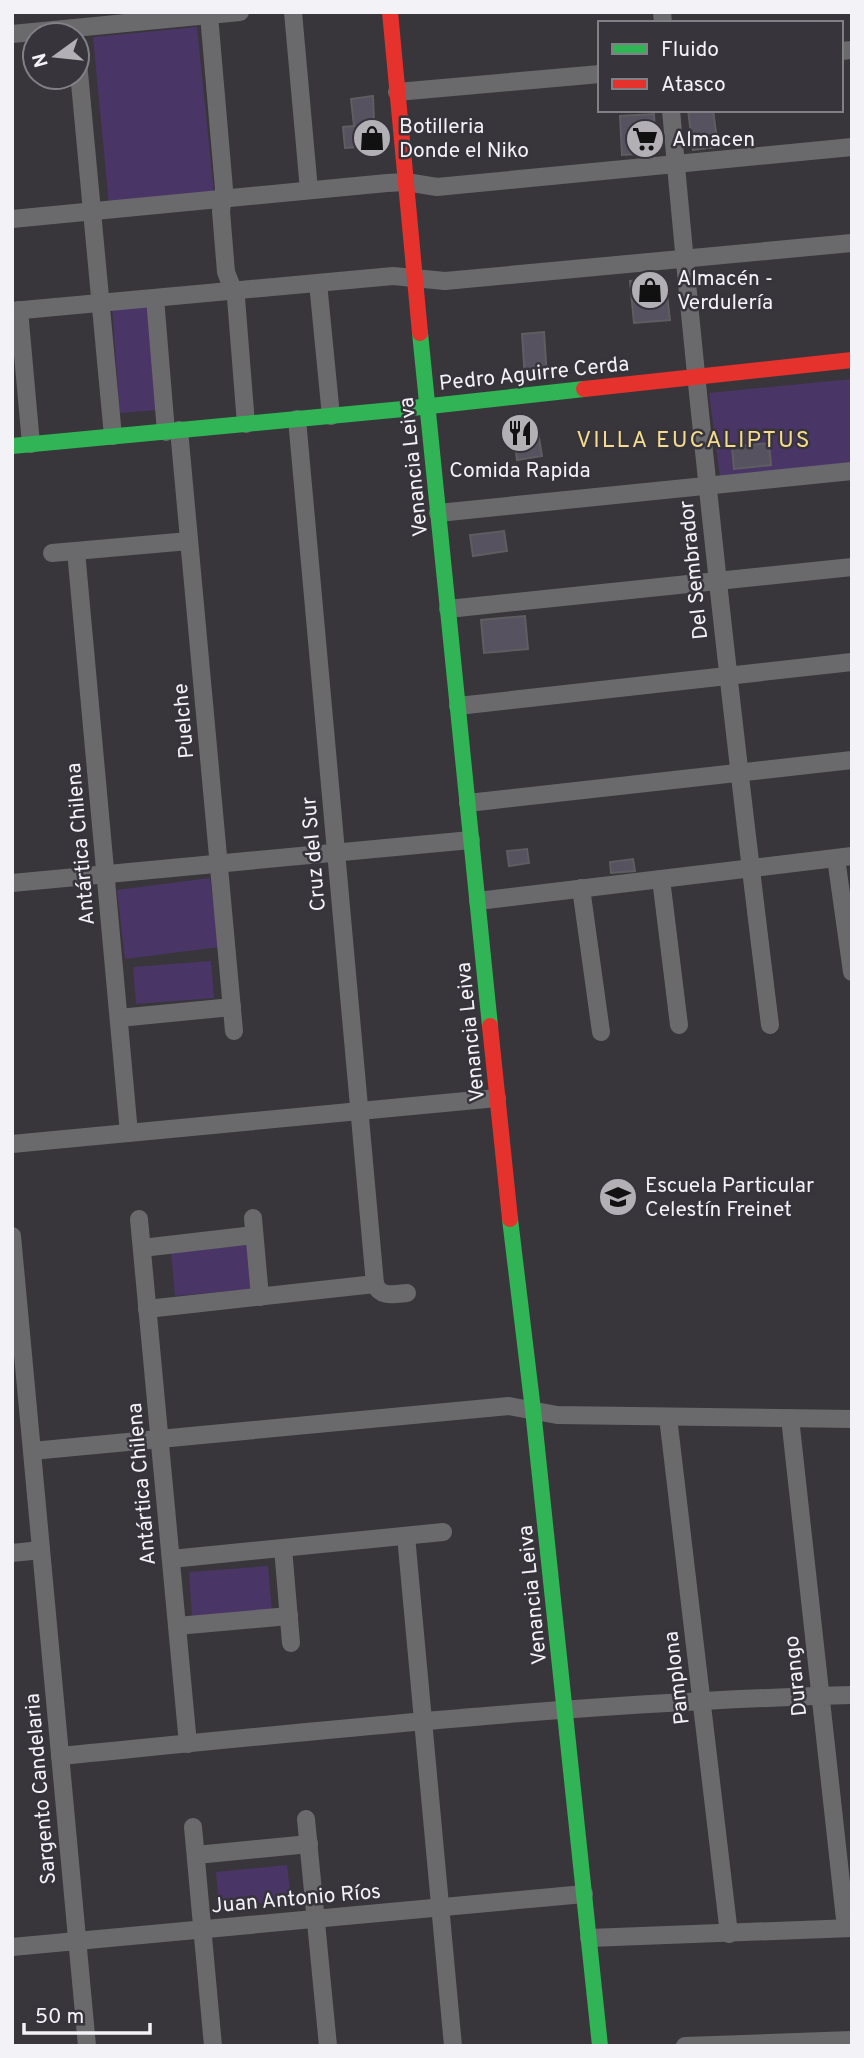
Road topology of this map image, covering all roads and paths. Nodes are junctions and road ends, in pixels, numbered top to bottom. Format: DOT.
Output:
graph roads {
  1 [pos="240,12"];
  2 [pos="293,12"];
  3 [pos="390,12"];
  4 [pos="209,15"];
  5 [pos="91,24"];
  6 [pos="598,74"];
  7 [pos="81,91"];
  8 [pos="397,92"];
  9 [pos="671,112"];
  10 [pos="852,147"];
  11 [pos="676,164"];
  12 [pos="406,182"];
  13 [pos="309,190"];
  14 [pos="222,199"];
  15 [pos="92,211"];
  16 [pos="12,219"];
  17 [pos="852,243"];
  18 [pos="684,258"];
  19 [pos="414,278"];
  20 [pos="318,282"];
  21 [pos="232,290"];
  22 [pos="155,298"];
  23 [pos="101,303"];
  24 [pos="15,310"];
  25 [pos="852,360"];
  26 [pos="695,377"];
  27 [pos="428,406"];
  28 [pos="331,416"];
  29 [pos="297,419"];
  30 [pos="246,424"];
  31 [pos="172,431"];
  32 [pos="113,436"];
  33 [pos="31,444"];
  34 [pos="12,446"];
  35 [pos="852,471"];
  36 [pos="707,486"];
  37 [pos="438,513"];
  38 [pos="189,541"];
  39 [pos="76,551"];
  40 [pos="52,553"];
  41 [pos="852,567"];
  42 [pos="717,581"];
  43 [pos="448,609"];
  44 [pos="852,662"];
  45 [pos="728,676"];
  46 [pos="458,706"];
  47 [pos="852,760"];
  48 [pos="738,773"];
  49 [pos="468,803"];
  50 [pos="471,840"];
  51 [pos="336,853"];
  52 [pos="844,857"];
  53 [pos="219,864"];
  54 [pos="750,868"];
  55 [pos="106,874"];
  56 [pos="662,879"];
  57 [pos="12,883"];
  58 [pos="581,888"];
  59 [pos="478,901"];
  60 [pos="852,972"];
  61 [pos="232,1007"];
  62 [pos="118,1018"];
  63 [pos="679,1025"];
  64 [pos="770,1025"];
  65 [pos="234,1031"];
  66 [pos="600,1032"];
  67 [pos="497,1098"];
  68 [pos="359,1111"];
  69 [pos="129,1133"];
  70 [pos="12,1144"];
  71 [pos="139,1219"];
  72 [pos="12,1236"];
  73 [pos="142,1248"];
  74 [pos="375,1284"];
  75 [pos="407,1293"];
  76 [pos="260,1297"];
  77 [pos="148,1309"];
  78 [pos="17,1348"];
  79 [pos="533,1410"];
  80 [pos="668,1417"];
  81 [pos="790,1418"];
  82 [pos="852,1419"];
  83 [pos="160,1437"];
  84 [pos="32,1451"];
  85 [pos="443,1532"];
  86 [pos="406,1536"];
  87 [pos="283,1548"];
  88 [pos="41,1550"];
  89 [pos="12,1553"];
  90 [pos="171,1559"];
  91 [pos="289,1616"];
  92 [pos="177,1626"];
  93 [pos="291,1643"];
  94 [pos="852,1695"];
  95 [pos="820,1696"];
  96 [pos="701,1700"];
  97 [pos="565,1708"];
  98 [pos="423,1722"];
  99 [pos="188,1744"];
  100 [pos="60,1756"];
  101 [pos="306,1819"];
  102 [pos="193,1827"];
  103 [pos="309,1844"];
  104 [pos="196,1855"];
  105 [pos="584,1894"];
  106 [pos="441,1907"];
  107 [pos="316,1919"];
  108 [pos="849,1928"];
  109 [pos="202,1929"];
  110 [pos="729,1934"];
  111 [pos="589,1938"];
  112 [pos="77,1941"];
  113 [pos="12,1947"];
  114 [pos="852,2040"];
  115 [pos="87,2046"];
  116 [pos="214,2046"];
  117 [pos="328,2046"];
  118 [pos="453,2046"];
  119 [pos="600,2046"];
  120 [pos="685,2046"];
  1 -- 4 [label="street"];
  2 -- 13 [label="street"];
  3 -- 8 [label="street, Venancia Leiva"];
  4 -- 5 [label="street"];
  4 -- 14 [label="street"];
  6 -- 8 [label="street"];
  7 -- 15 [label="street"];
  8 -- 12 [label="street, Venancia Leiva"];
  9 -- 11 [label="street, Del Sembrador"];
  10 -- 11 [label="street"];
  11 -- 12 [label="street"];
  11 -- 18 [label="street, Del Sembrador"];
  12 -- 13 [label="street"];
  12 -- 19 [label="street, Venancia Leiva"];
  13 -- 14 [label="street"];
  14 -- 15 [label="street"];
  14 -- 21 [label="street"];
  15 -- 16 [label="street"];
  15 -- 23 [label="street"];
  17 -- 18 [label="street"];
  18 -- 19 [label="street"];
  18 -- 26 [label="street, Del Sembrador"];
  19 -- 20 [label="street"];
  19 -- 27 [label="street, Venancia Leiva"];
  20 -- 21 [label="street"];
  20 -- 28 [label="street"];
  21 -- 22 [label="street"];
  21 -- 30 [label="street"];
  22 -- 23 [label="street"];
  22 -- 31 [label="street, Puelche"];
  23 -- 24 [label="street"];
  23 -- 32 [label="street"];
  24 -- 33 [label="street"];
  25 -- 26 [label="street, Pedro Aguirre Cerda"];
  26 -- 27 [label="street, Pedro Aguirre Cerda"];
  26 -- 36 [label="street, Del Sembrador"];
  27 -- 28 [label="street, Pedro Aguirre Cerda"];
  27 -- 37 [label="street, Venancia Leiva"];
  28 -- 29 [label="street, Pedro Aguirre Cerda"];
  29 -- 30 [label="street, Pedro Aguirre Cerda"];
  29 -- 51 [label="street, Cruz del Sur"];
  30 -- 31 [label="street, Pedro Aguirre Cerda"];
  31 -- 32 [label="street, Pedro Aguirre Cerda"];
  31 -- 38 [label="street, Puelche"];
  32 -- 33 [label="street, Pedro Aguirre Cerda"];
  33 -- 34 [label="street, Pedro Aguirre Cerda"];
  35 -- 36 [label="street"];
  36 -- 37 [label="street"];
  36 -- 42 [label="street, Del Sembrador"];
  37 -- 43 [label="street, Venancia Leiva"];
  38 -- 39 [label="street"];
  38 -- 53 [label="street, Puelche"];
  39 -- 40 [label="street"];
  39 -- 55 [label="street, Antártica Chilena"];
  41 -- 42 [label="street"];
  42 -- 43 [label="street"];
  42 -- 45 [label="street, Del Sembrador"];
  43 -- 46 [label="street, Venancia Leiva"];
  44 -- 45 [label="street"];
  45 -- 46 [label="street"];
  45 -- 48 [label="street, Del Sembrador"];
  46 -- 49 [label="street, Venancia Leiva"];
  47 -- 48 [label="street"];
  48 -- 49 [label="street"];
  48 -- 54 [label="street, Del Sembrador"];
  49 -- 50 [label="street, Venancia Leiva"];
  50 -- 51 [label="street"];
  50 -- 59 [label="street, Venancia Leiva"];
  51 -- 53 [label="street"];
  51 -- 68 [label="street, Cruz del Sur"];
  52 -- 54 [label="street"];
  52 -- 60 [label="street"];
  53 -- 55 [label="street"];
  53 -- 61 [label="street, Puelche"];
  54 -- 56 [label="street"];
  54 -- 64 [label="street, Del Sembrador"];
  55 -- 57 [label="street"];
  55 -- 62 [label="street, Antártica Chilena"];
  56 -- 58 [label="street"];
  56 -- 63 [label="street"];
  58 -- 59 [label="street"];
  58 -- 66 [label="street"];
  59 -- 67 [label="street, Venancia Leiva"];
  61 -- 62 [label="street"];
  61 -- 65 [label="street, Puelche"];
  62 -- 69 [label="street, Antártica Chilena"];
  67 -- 68 [label="street"];
  67 -- 79 [label="street, Venancia Leiva"];
  68 -- 69 [label="street"];
  68 -- 74 [label="street, Cruz del Sur"];
  69 -- 70 [label="street"];
  71 -- 73 [label="street, Antártica Chilena"];
  72 -- 78 [label="street, Sargento Candelaria"];
  73 -- 76 [label="street"];
  73 -- 77 [label="street, Antártica Chilena"];
  74 -- 75 [label="street"];
  74 -- 76 [label="street"];
  76 -- 77 [label="street"];
  77 -- 83 [label="street, Antártica Chilena"];
  78 -- 84 [label="street, Sargento Candelaria"];
  79 -- 80 [label="street"];
  79 -- 83 [label="street"];
  79 -- 97 [label="street, Venancia Leiva"];
  80 -- 81 [label="street"];
  80 -- 96 [label="street, Pamplona"];
  81 -- 82 [label="street"];
  81 -- 95 [label="street, Durango"];
  83 -- 84 [label="street"];
  83 -- 90 [label="street, Antártica Chilena"];
  84 -- 88 [label="street, Sargento Candelaria"];
  85 -- 86 [label="street"];
  86 -- 87 [label="street"];
  86 -- 98 [label="street"];
  87 -- 90 [label="street"];
  87 -- 91 [label="street"];
  88 -- 89 [label="street"];
  88 -- 100 [label="street, Sargento Candelaria"];
  90 -- 92 [label="street, Antártica Chilena"];
  91 -- 92 [label="street"];
  91 -- 93 [label="street"];
  92 -- 99 [label="street, Antártica Chilena"];
  94 -- 95 [label="street"];
  95 -- 96 [label="street"];
  95 -- 108 [label="street, Durango"];
  96 -- 97 [label="street"];
  96 -- 110 [label="street, Pamplona"];
  97 -- 98 [label="street"];
  97 -- 105 [label="street, Venancia Leiva"];
  98 -- 99 [label="street"];
  98 -- 106 [label="street"];
  99 -- 100 [label="street"];
  100 -- 112 [label="street, Sargento Candelaria"];
  101 -- 103 [label="street"];
  102 -- 104 [label="street"];
  103 -- 104 [label="street"];
  103 -- 107 [label="street"];
  104 -- 109 [label="street"];
  105 -- 106 [label="street, Juan Antonio Ríos"];
  105 -- 111 [label="street, Venancia Leiva"];
  106 -- 107 [label="street, Juan Antonio Ríos"];
  106 -- 118 [label="street"];
  107 -- 109 [label="street, Juan Antonio Ríos"];
  107 -- 117 [label="street"];
  108 -- 110 [label="street"];
  109 -- 112 [label="street, Juan Antonio Ríos"];
  109 -- 116 [label="street"];
  110 -- 111 [label="street"];
  111 -- 119 [label="street, Venancia Leiva"];
  112 -- 113 [label="street, Juan Antonio Ríos"];
  112 -- 115 [label="street, Sargento Candelaria"];
  114 -- 120 [label="street"];
}
